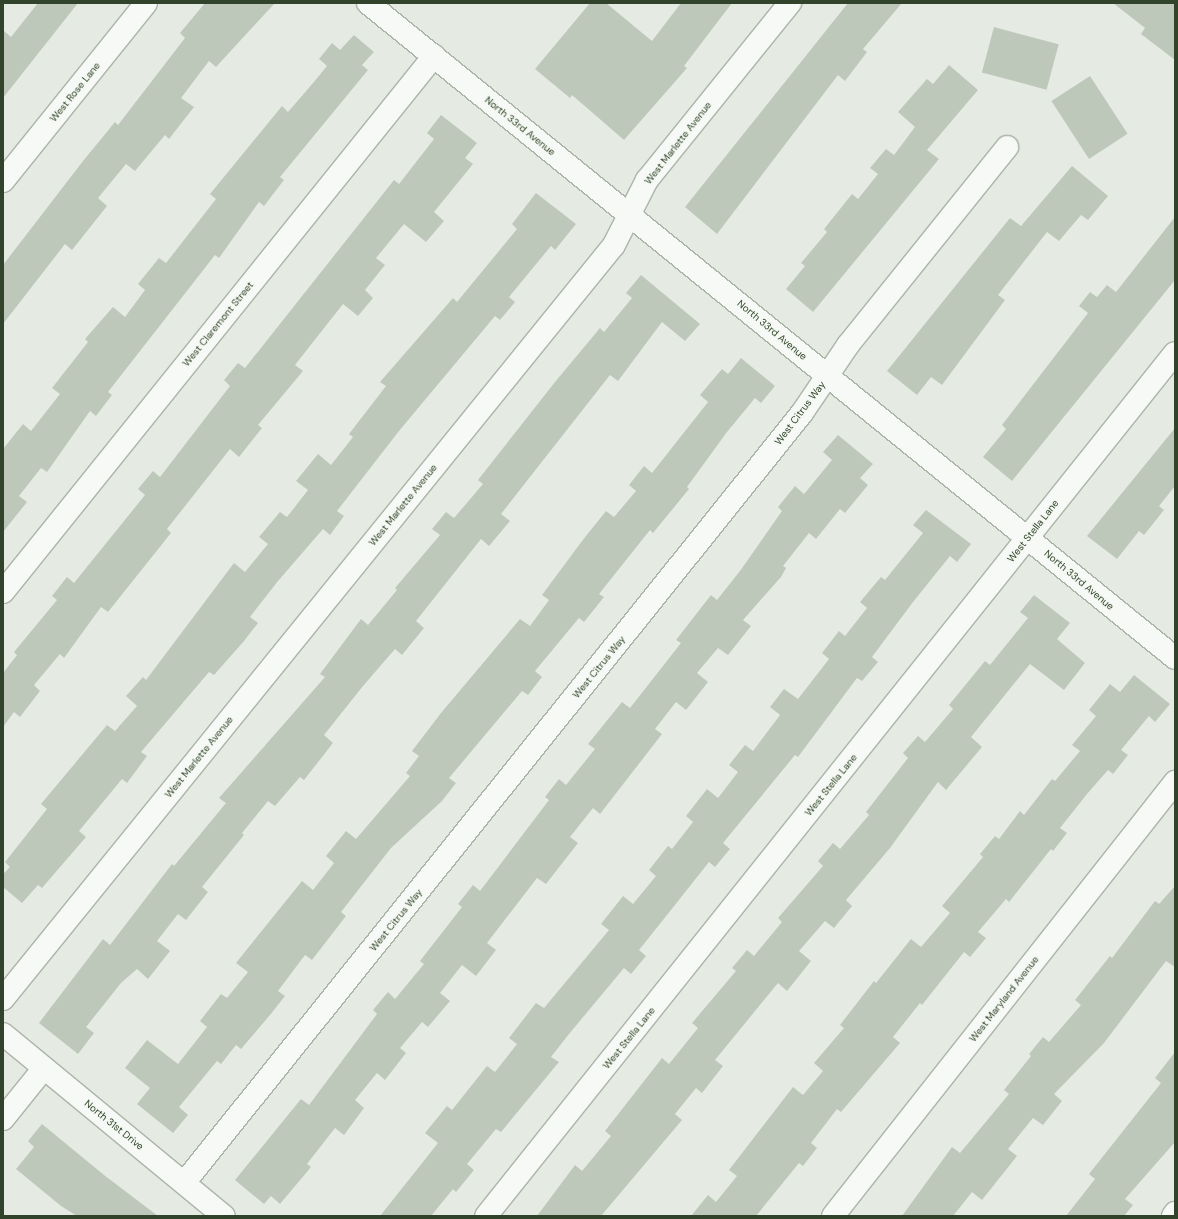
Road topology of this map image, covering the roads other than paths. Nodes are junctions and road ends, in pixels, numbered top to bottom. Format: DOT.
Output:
graph roads {
  1 [pos="146,3"];
  2 [pos="368,3"];
  3 [pos="790,3"];
  4 [pos="434,56"];
  5 [pos="1007,147"];
  6 [pos="3,181"];
  7 [pos="630,214"];
  8 [pos="1175,353"];
  9 [pos="828,376"];
  10 [pos="1028,538"];
  11 [pos="3,592"];
  12 [pos="1175,658"];
  13 [pos="1175,782"];
  14 [pos="3,999"];
  15 [pos="3,1034"];
  16 [pos="44,1068"];
  17 [pos="3,1119"];
  18 [pos="184,1183"];
  19 [pos="1175,1213"];
  20 [pos="224,1216"];
  21 [pos="486,1216"];
  22 [pos="833,1216"];
  23 [pos="1173,1216"];
  1 -- 6 [label="street, West Rose Lane"];
  2 -- 4 [label="street, North 33rd Avenue"];
  3 -- 7 [label="street, West Marlette Avenue"];
  4 -- 7 [label="street, North 33rd Avenue"];
  4 -- 11 [label="street, West Claremont Street"];
  5 -- 9 [label="street, West Citrus Way"];
  7 -- 9 [label="street, North 33rd Avenue"];
  7 -- 14 [label="street, West Marlette Avenue"];
  8 -- 10 [label="street, West Stella Lane"];
  9 -- 10 [label="street, North 33rd Avenue"];
  9 -- 18 [label="street, West Citrus Way"];
  10 -- 12 [label="street, North 33rd Avenue"];
  10 -- 21 [label="street, West Stella Lane"];
  13 -- 22 [label="street, West Maryland Avenue"];
  15 -- 16 [label="street, North 31st Drive"];
  16 -- 17 [label="street"];
  16 -- 18 [label="street, North 31st Drive"];
  18 -- 20 [label="street, North 31st Drive"];
  19 -- 23 [label="street"];
}
